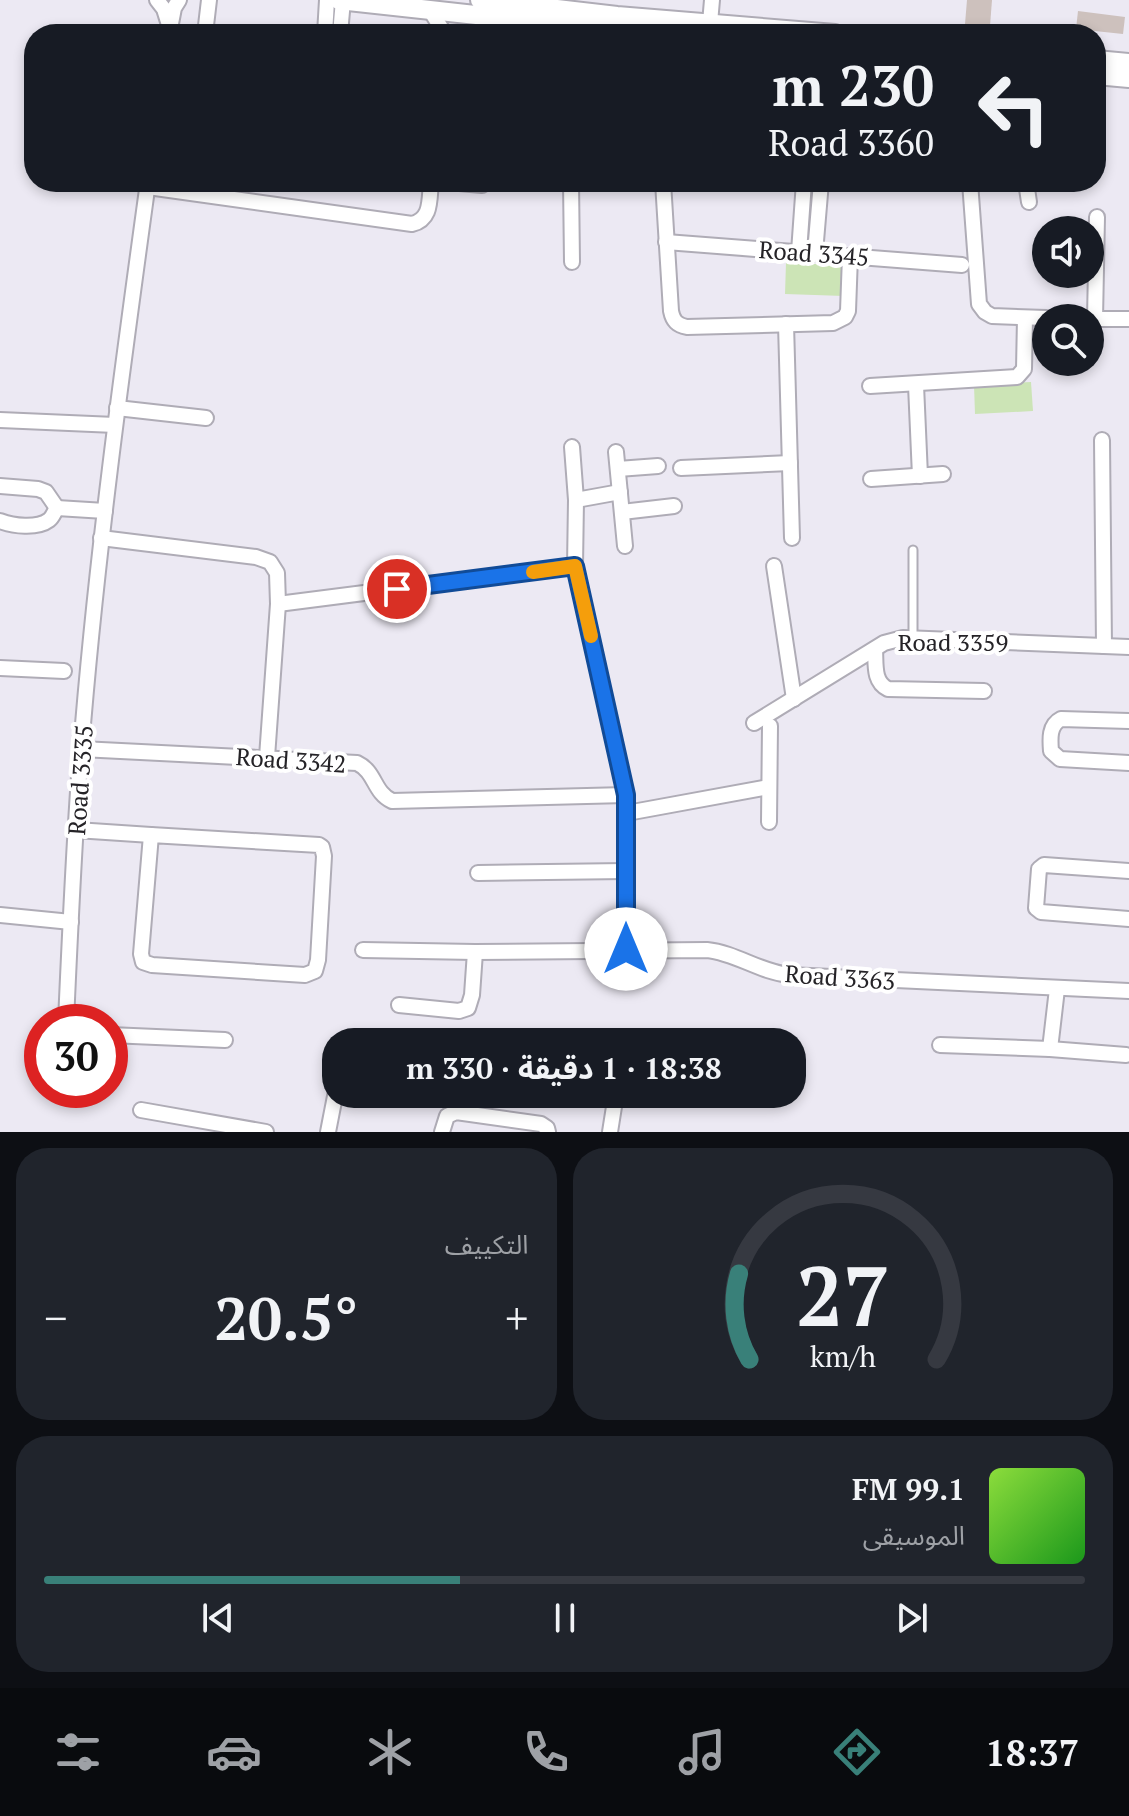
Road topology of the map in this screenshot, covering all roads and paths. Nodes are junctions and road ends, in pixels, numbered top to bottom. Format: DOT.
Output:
graph roads {
  1 [pos="157,0"];
  2 [pos="179,0"];
  3 [pos="209,0"];
  4 [pos="327,0"];
  5 [pos="341,0"];
  6 [pos="712,0"];
  7 [pos="474,7"];
  8 [pos="430,10"];
  9 [pos="612,15"];
  10 [pos="710,23"];
  11 [pos="167,24"];
  12 [pos="171,24"];
  13 [pos="206,24"];
  14 [pos="326,24"];
  15 [pos="340,24"];
  16 [pos="440,24"];
  17 [pos="456,24"];
  18 [pos="546,24"];
  19 [pos="587,24"];
  20 [pos="721,24"];
  21 [pos="1106,61"];
  22 [pos="1129,63"];
  23 [pos="1106,76"];
  24 [pos="1129,78"];
  25 [pos="147,192"];
  26 [pos="195,192"];
  27 [pos="429,192"];
  28 [pos="571,192"];
  29 [pos="664,192"];
  30 [pos="803,192"];
  31 [pos="820,192"];
  32 [pos="971,192"];
  33 [pos="1028,192"];
  34 [pos="1029,202"];
  35 [pos="666,242"];
  36 [pos="799,252"];
  37 [pos="815,253"];
  38 [pos="850,256"];
  39 [pos="572,262"];
  40 [pos="962,265"];
  41 [pos="1025,318"];
  42 [pos="1032,318"];
  43 [pos="1104,319"];
  44 [pos="1129,319"];
  45 [pos="786,324"];
  46 [pos="916,385"];
  47 [pos="870,386"];
  48 [pos="117,408"];
  49 [pos="206,418"];
  50 [pos="0,420"];
  51 [pos="115,425"];
  52 [pos="1102,440"];
  53 [pos="572,447"];
  54 [pos="616,452"];
  55 [pos="790,463"];
  56 [pos="658,466"];
  57 [pos="681,468"];
  58 [pos="618,469"];
  59 [pos="943,474"];
  60 [pos="920,476"];
  61 [pos="871,479"];
  62 [pos="0,486"];
  63 [pos="620,492"];
  64 [pos="576,500"];
  65 [pos="674,506"];
  66 [pos="57,508"];
  67 [pos="105,511"];
  68 [pos="622,512"];
  69 [pos="0,521"];
  70 [pos="101,538"];
  71 [pos="792,538"];
  72 [pos="625,546"];
  73 [pos="913,550"];
  74 [pos="575,566"];
  75 [pos="774,566"];
  76 [pos="278,604"];
  77 [pos="913,637"];
  78 [pos="1104,646"];
  79 [pos="1129,647"];
  80 [pos="875,649"];
  81 [pos="0,668"];
  82 [pos="64,671"];
  83 [pos="984,691"];
  84 [pos="794,699"];
  85 [pos="1129,721"];
  86 [pos="754,723"];
  87 [pos="770,726"];
  88 [pos="81,749"];
  89 [pos="267,757"];
  90 [pos="1129,763"];
  91 [pos="769,787"];
  92 [pos="626,795"];
  93 [pos="627,813"];
  94 [pos="769,822"];
  95 [pos="76,830"];
  96 [pos="151,835"];
  97 [pos="626,871"];
  98 [pos="1129,871"];
  99 [pos="478,873"];
  100 [pos="0,915"];
  101 [pos="1129,919"];
  102 [pos="71,922"];
  103 [pos="626,949"];
  104 [pos="363,950"];
  105 [pos="475,952"];
  106 [pos="1057,989"];
  107 [pos="1129,991"];
  108 [pos="67,1004"];
  109 [pos="399,1005"];
  110 [pos="128,1036"];
  111 [pos="225,1040"];
  112 [pos="940,1045"];
  113 [pos="1050,1049"];
  114 [pos="1126,1055"];
  115 [pos="333,1108"];
  116 [pos="614,1108"];
  117 [pos="141,1110"];
  118 [pos="210,1127"];
  119 [pos="266,1132"];
  120 [pos="328,1132"];
  121 [pos="442,1132"];
  122 [pos="548,1132"];
  123 [pos="610,1132"];
  1 -- 11 [label="street"];
  2 -- 12 [label="street"];
  3 -- 13 [label="street"];
  4 -- 14 [label="street"];
  5 -- 8 [label="street"];
  5 -- 15 [label="street"];
  6 -- 10 [label="street"];
  7 -- 8 [label="street"];
  7 -- 9 [label="street"];
  7 -- 17 [label="street"];
  7 -- 18 [label="street"];
  8 -- 16 [label="street"];
  9 -- 10 [label="street"];
  9 -- 19 [label="street"];
  10 -- 20 [label="street"];
  21 -- 22 [label="street"];
  23 -- 24 [label="street"];
  25 -- 48 [label="street, Road 3335"];
  26 -- 27 [label="street"];
  28 -- 39 [label="street"];
  29 -- 35 [label="street"];
  30 -- 36 [label="street"];
  31 -- 37 [label="street"];
  32 -- 41 [label="street"];
  33 -- 34 [label="street"];
  35 -- 36 [label="street, Road 3345"];
  35 -- 45 [label="street"];
  36 -- 37 [label="street, Road 3345"];
  37 -- 38 [label="street, Road 3345"];
  38 -- 40 [label="street, Road 3345"];
  38 -- 45 [label="street"];
  41 -- 42 [label="street"];
  41 -- 46 [label="street"];
  43 -- 44 [label="street"];
  45 -- 55 [label="street"];
  46 -- 47 [label="street"];
  46 -- 60 [label="street"];
  48 -- 49 [label="street"];
  48 -- 51 [label="street, Road 3335"];
  50 -- 51 [label="street"];
  51 -- 67 [label="street, Road 3335"];
  52 -- 78 [label="street"];
  53 -- 64 [label="street"];
  54 -- 58 [label="street"];
  55 -- 57 [label="street"];
  55 -- 71 [label="street"];
  56 -- 58 [label="street"];
  58 -- 63 [label="street"];
  59 -- 60 [label="street"];
  60 -- 61 [label="street"];
  62 -- 66 [label="street"];
  63 -- 64 [label="street"];
  63 -- 68 [label="street"];
  64 -- 74 [label="street"];
  65 -- 68 [label="street"];
  66 -- 67 [label="street"];
  66 -- 69 [label="street"];
  67 -- 70 [label="street, Road 3335"];
  68 -- 72 [label="street"];
  70 -- 76 [label="street"];
  70 -- 88 [label="street, Road 3335"];
  73 -- 77 [label="lane"];
  74 -- 76 [label="street"];
  74 -- 92 [label="street"];
  75 -- 84 [label="street"];
  76 -- 89 [label="street"];
  77 -- 78 [label="street, Road 3359"];
  77 -- 80 [label="street, Road 3359"];
  78 -- 79 [label="street, Road 3359"];
  80 -- 83 [label="street"];
  80 -- 84 [label="street, Road 3359"];
  81 -- 82 [label="street"];
  84 -- 86 [label="street, Road 3359"];
  85 -- 90 [label="street"];
  87 -- 91 [label="street"];
  88 -- 89 [label="street, Road 3342"];
  88 -- 95 [label="street, Road 3335"];
  89 -- 92 [label="street, Road 3342"];
  91 -- 93 [label="street"];
  91 -- 94 [label="street"];
  92 -- 93 [label="street"];
  93 -- 97 [label="street"];
  95 -- 96 [label="street"];
  95 -- 102 [label="street, Road 3335"];
  96 -- 96 [label="street"];
  97 -- 99 [label="street"];
  97 -- 103 [label="street"];
  98 -- 101 [label="street"];
  100 -- 102 [label="street"];
  102 -- 108 [label="street, Road 3335"];
  103 -- 105 [label="street, Road 3363"];
  103 -- 106 [label="street, Road 3363"];
  104 -- 105 [label="street, Road 3363"];
  105 -- 109 [label="street"];
  106 -- 107 [label="street, Road 3363"];
  106 -- 113 [label="street"];
  110 -- 111 [label="street"];
  112 -- 113 [label="street"];
  113 -- 114 [label="street"];
  115 -- 120 [label="street"];
  116 -- 123 [label="street"];
  117 -- 118 [label="street"];
  118 -- 119 [label="street"];
  121 -- 122 [label="street"];
}
